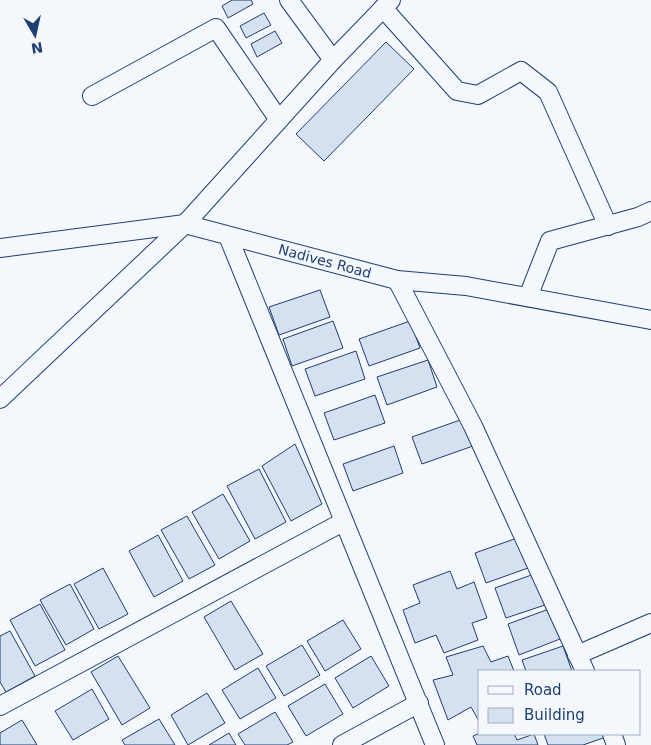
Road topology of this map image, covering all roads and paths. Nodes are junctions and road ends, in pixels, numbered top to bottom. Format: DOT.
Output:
graph roads {
  1 [pos="289,0"];
  2 [pos="387,4"];
  3 [pos="332,60"];
  4 [pos="92,96"];
  5 [pos="279,120"];
  6 [pos="651,211"];
  7 [pos="185,224"];
  8 [pos="608,226"];
  9 [pos="228,236"];
  10 [pos="0,248"];
  11 [pos="397,280"];
  12 [pos="528,297"];
  13 [pos="651,320"];
  14 [pos="0,400"];
  15 [pos="342,522"];
  16 [pos="651,623"];
  17 [pos="577,655"];
  18 [pos="584,670"];
  19 [pos="419,703"];
  20 [pos="0,706"];
  21 [pos="342,745"];
  22 [pos="435,745"];
  1 -- 3 [label="street"];
  2 -- 3 [label="street"];
  2 -- 8 [label="street"];
  3 -- 5 [label="street"];
  4 -- 5 [label="street"];
  5 -- 7 [label="street"];
  6 -- 8 [label="street"];
  7 -- 9 [label="street, Nadives Road"];
  7 -- 10 [label="street, Nadives Road"];
  7 -- 14 [label="street"];
  8 -- 12 [label="street"];
  9 -- 11 [label="street, Nadives Road"];
  9 -- 15 [label="street"];
  11 -- 12 [label="street, Nadives Road"];
  11 -- 17 [label="street"];
  12 -- 13 [label="street, Nadives Road"];
  15 -- 19 [label="street"];
  15 -- 20 [label="street"];
  16 -- 17 [label="street"];
  17 -- 18 [label="street"];
  19 -- 21 [label="street"];
  19 -- 22 [label="street"];
}
